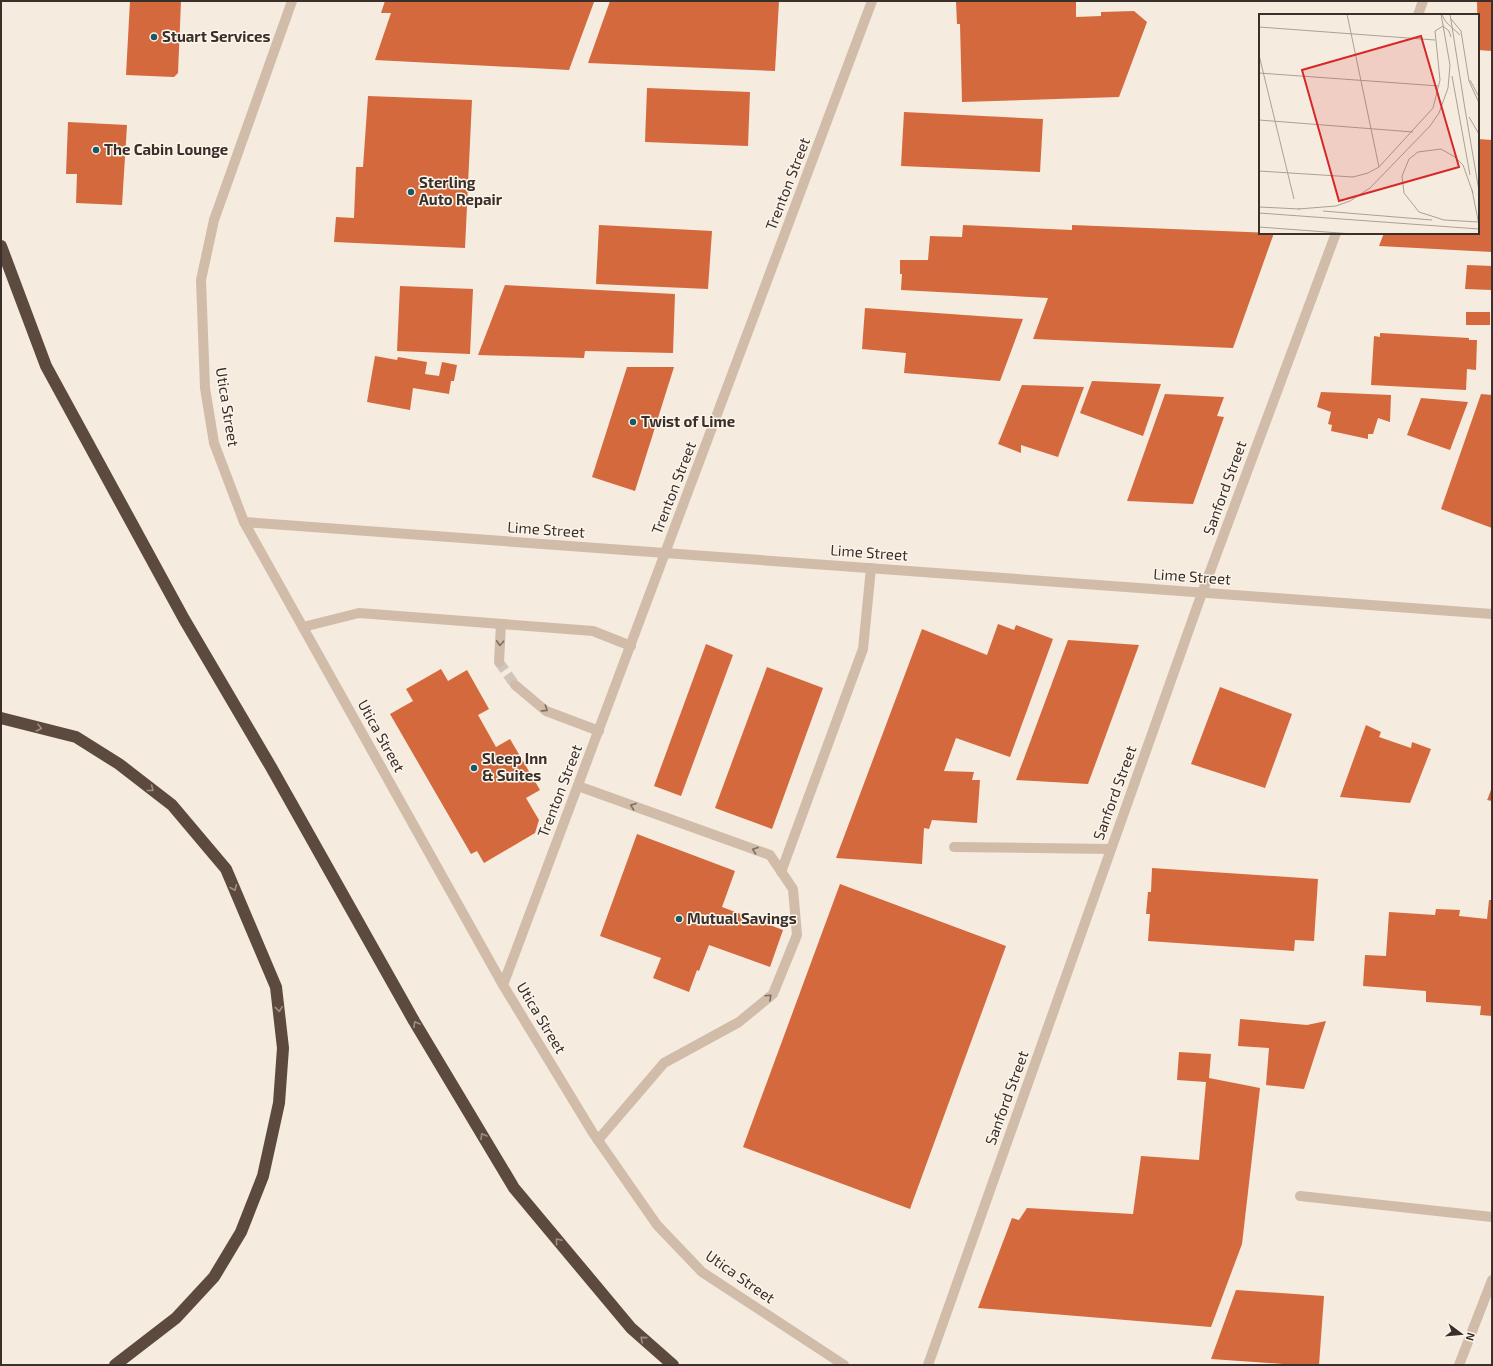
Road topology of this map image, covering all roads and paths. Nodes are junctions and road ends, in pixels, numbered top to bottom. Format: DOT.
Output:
graph roads {
  1 [pos="292,1"];
  2 [pos="872,1"];
  3 [pos="1423,1"];
  4 [pos="1418,14"];
  5 [pos="1336,234"];
  6 [pos="1,246"];
  7 [pos="244,522"];
  8 [pos="666,554"];
  9 [pos="871,568"];
  10 [pos="1202,592"];
  11 [pos="1492,614"];
  12 [pos="501,624"];
  13 [pos="303,627"];
  14 [pos="631,646"];
  15 [pos="499,662"];
  16 [pos="515,685"];
  17 [pos="1,718"];
  18 [pos="599,731"];
  19 [pos="578,786"];
  20 [pos="954,847"];
  21 [pos="1111,850"];
  22 [pos="781,872"];
  23 [pos="503,985"];
  24 [pos="598,1140"];
  25 [pos="1300,1196"];
  26 [pos="1492,1217"];
  27 [pos="1492,1280"];
  28 [pos="1490,1291"];
  29 [pos="116,1364"];
  30 [pos="673,1365"];
  31 [pos="844,1365"];
  32 [pos="928,1365"];
  33 [pos="1460,1365"];
  1 -- 7 [label="street, Utica Street"];
  2 -- 8 [label="street, Trenton Street"];
  3 -- 4 [label="street"];
  5 -- 10 [label="street, Sanford Street"];
  30 -- 6 [label="highway, one-way"];
  7 -- 8 [label="street, Lime Street"];
  7 -- 13 [label="street, Utica Street"];
  8 -- 9 [label="street, Lime Street"];
  8 -- 14 [label="street, Trenton Street"];
  9 -- 10 [label="street, Lime Street"];
  9 -- 22 [label="street"];
  10 -- 11 [label="street, Lime Street"];
  10 -- 21 [label="street, Sanford Street"];
  12 -- 13 [label="street"];
  12 -- 14 [label="street"];
  12 -- 15 [label="street, one-way"];
  13 -- 23 [label="street, Utica Street"];
  14 -- 18 [label="street, Trenton Street"];
  16 -- 18 [label="street, one-way"];
  17 -- 29 [label="highway, one-way"];
  18 -- 19 [label="street, Trenton Street"];
  22 -- 19 [label="street, one-way"];
  19 -- 23 [label="street, Trenton Street"];
  20 -- 21 [label="street"];
  21 -- 32 [label="street, Sanford Street"];
  24 -- 22 [label="street, one-way"];
  23 -- 24 [label="street, Utica Street"];
  24 -- 31 [label="street, Utica Street"];
  25 -- 26 [label="street"];
  27 -- 28 [label="street"];
  28 -- 33 [label="street"];
}
